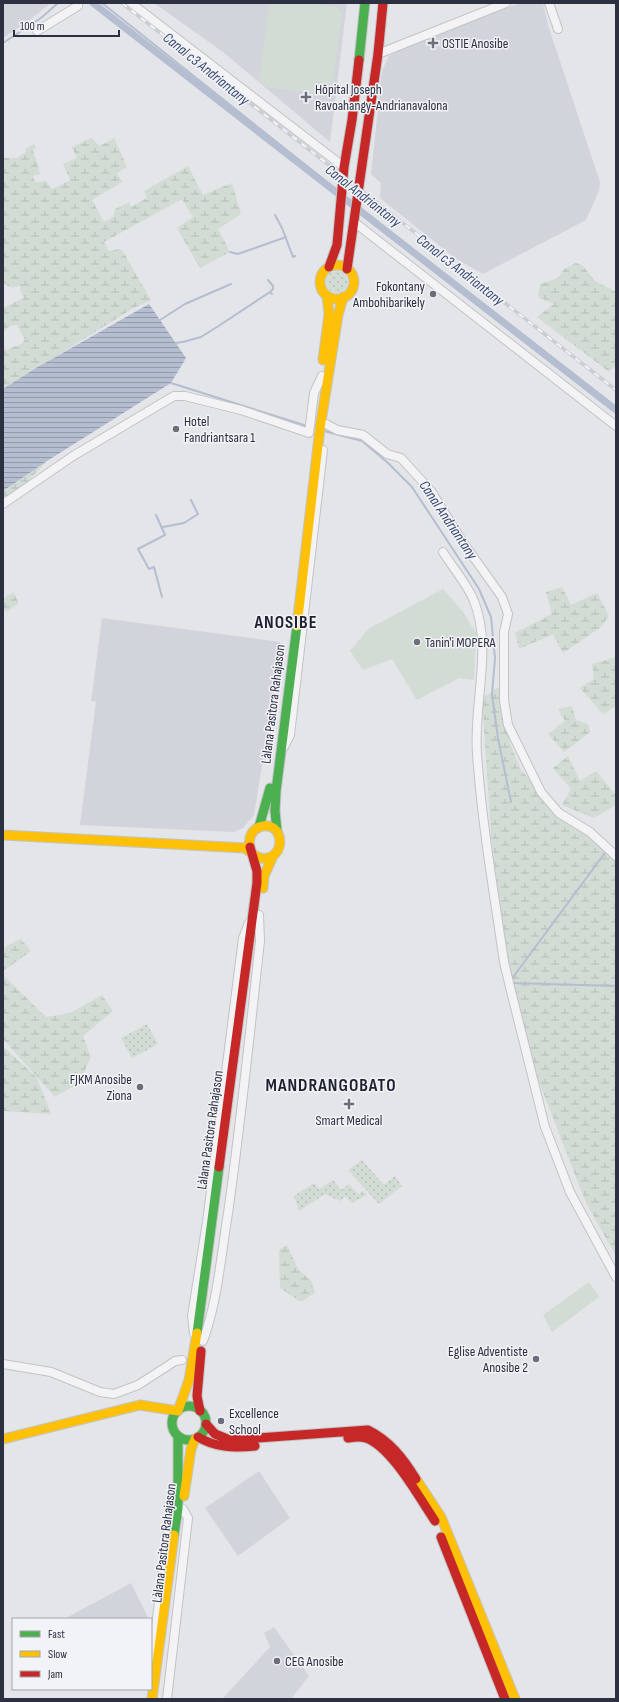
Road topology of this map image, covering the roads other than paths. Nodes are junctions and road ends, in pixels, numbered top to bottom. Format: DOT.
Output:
graph roads {
  1 [pos="131,3"];
  2 [pos="365,3"];
  3 [pos="383,3"];
  4 [pos="506,3"];
  5 [pos="551,3"];
  6 [pos="78,6"];
  7 [pos="558,29"];
  8 [pos="37,31"];
  9 [pos="378,54"];
  10 [pos="344,167"];
  11 [pos="354,222"];
  12 [pos="330,267"];
  13 [pos="347,268"];
  14 [pos="327,296"];
  15 [pos="343,297"];
  16 [pos="325,376"];
  17 [pos="616,426"];
  18 [pos="318,431"];
  19 [pos="3,504"];
  20 [pos="443,552"];
  21 [pos="259,826"];
  22 [pos="3,829"];
  23 [pos="277,830"];
  24 [pos="3,835"];
  25 [pos="249,837"];
  26 [pos="251,851"];
  27 [pos="273,856"];
  28 [pos="616,856"];
  29 [pos="255,915"];
  30 [pos="616,1277"];
  31 [pos="199,1342"];
  32 [pos="182,1360"];
  33 [pos="3,1364"];
  34 [pos="186,1393"];
  35 [pos="162,1409"];
  36 [pos="178,1410"];
  37 [pos="200,1411"];
  38 [pos="206,1424"];
  39 [pos="178,1436"];
  40 [pos="197,1438"];
  41 [pos="3,1440"];
  42 [pos="214,1444"];
  43 [pos="187,1472"];
  44 [pos="180,1508"];
  45 [pos="152,1659"];
  46 [pos="152,1699"];
  47 [pos="159,1699"];
  48 [pos="167,1699"];
  49 [pos="506,1699"];
  50 [pos="515,1699"];
  1 -- 10 [label="street"];
  2 -- 10 [label="main road"];
  3 -- 9 [label="main road"];
  4 -- 9 [label="street"];
  5 -- 7 [label="street"];
  6 -- 8 [label="street"];
  9 -- 11 [label="main road"];
  10 -- 12 [label="main road"];
  11 -- 13 [label="main road"];
  11 -- 17 [label="street"];
  12 -- 13 [label="main road"];
  12 -- 14 [label="main road"];
  13 -- 15 [label="main road"];
  14 -- 15 [label="main road"];
  14 -- 16 [label="main road"];
  15 -- 16 [label="main road"];
  16 -- 18 [label="main road"];
  18 -- 19 [label="street"];
  18 -- 21 [label="main road, Làlana Pasitora Rahajason"];
  18 -- 23 [label="main road, Làlana Pasitora Rahajason"];
  18 -- 28 [label="street"];
  20 -- 30 [label="street"];
  21 -- 23 [label="main road"];
  21 -- 25 [label="main road"];
  22 -- 25 [label="main road"];
  23 -- 27 [label="main road"];
  24 -- 26 [label="main road"];
  25 -- 26 [label="main road"];
  26 -- 27 [label="main road"];
  26 -- 29 [label="main road, Làlana Pasitora Rahajason"];
  27 -- 29 [label="main road, Làlana Pasitora Rahajason"];
  29 -- 31 [label="main road, Làlana Pasitora Rahajason"];
  29 -- 31 [label="street"];
  31 -- 34 [label="main road, Làlana Pasitora Rahajason"];
  31 -- 37 [label="main road, Làlana Pasitora Rahajason"];
  32 -- 33 [label="street"];
  34 -- 35 [label="main road"];
  34 -- 36 [label="main road, Làlana Pasitora Rahajason"];
  35 -- 36 [label="main road"];
  35 -- 41 [label="main road"];
  36 -- 37 [label="main road"];
  36 -- 39 [label="main road"];
  37 -- 38 [label="main road"];
  38 -- 40 [label="main road"];
  38 -- 50 [label="main road"];
  39 -- 40 [label="main road"];
  39 -- 44 [label="main road, Làlana Pasitora Rahajason"];
  40 -- 42 [label="main road"];
  40 -- 43 [label="main road, Làlana Pasitora Rahajason"];
  42 -- 43 [label="main road"];
  42 -- 49 [label="main road"];
  43 -- 44 [label="main road, Làlana Pasitora Rahajason"];
  44 -- 45 [label="street"];
  44 -- 46 [label="main road, Làlana Pasitora Rahajason"];
  44 -- 47 [label="main road, Làlana Pasitora Rahajason"];
  44 -- 48 [label="street"];
}
